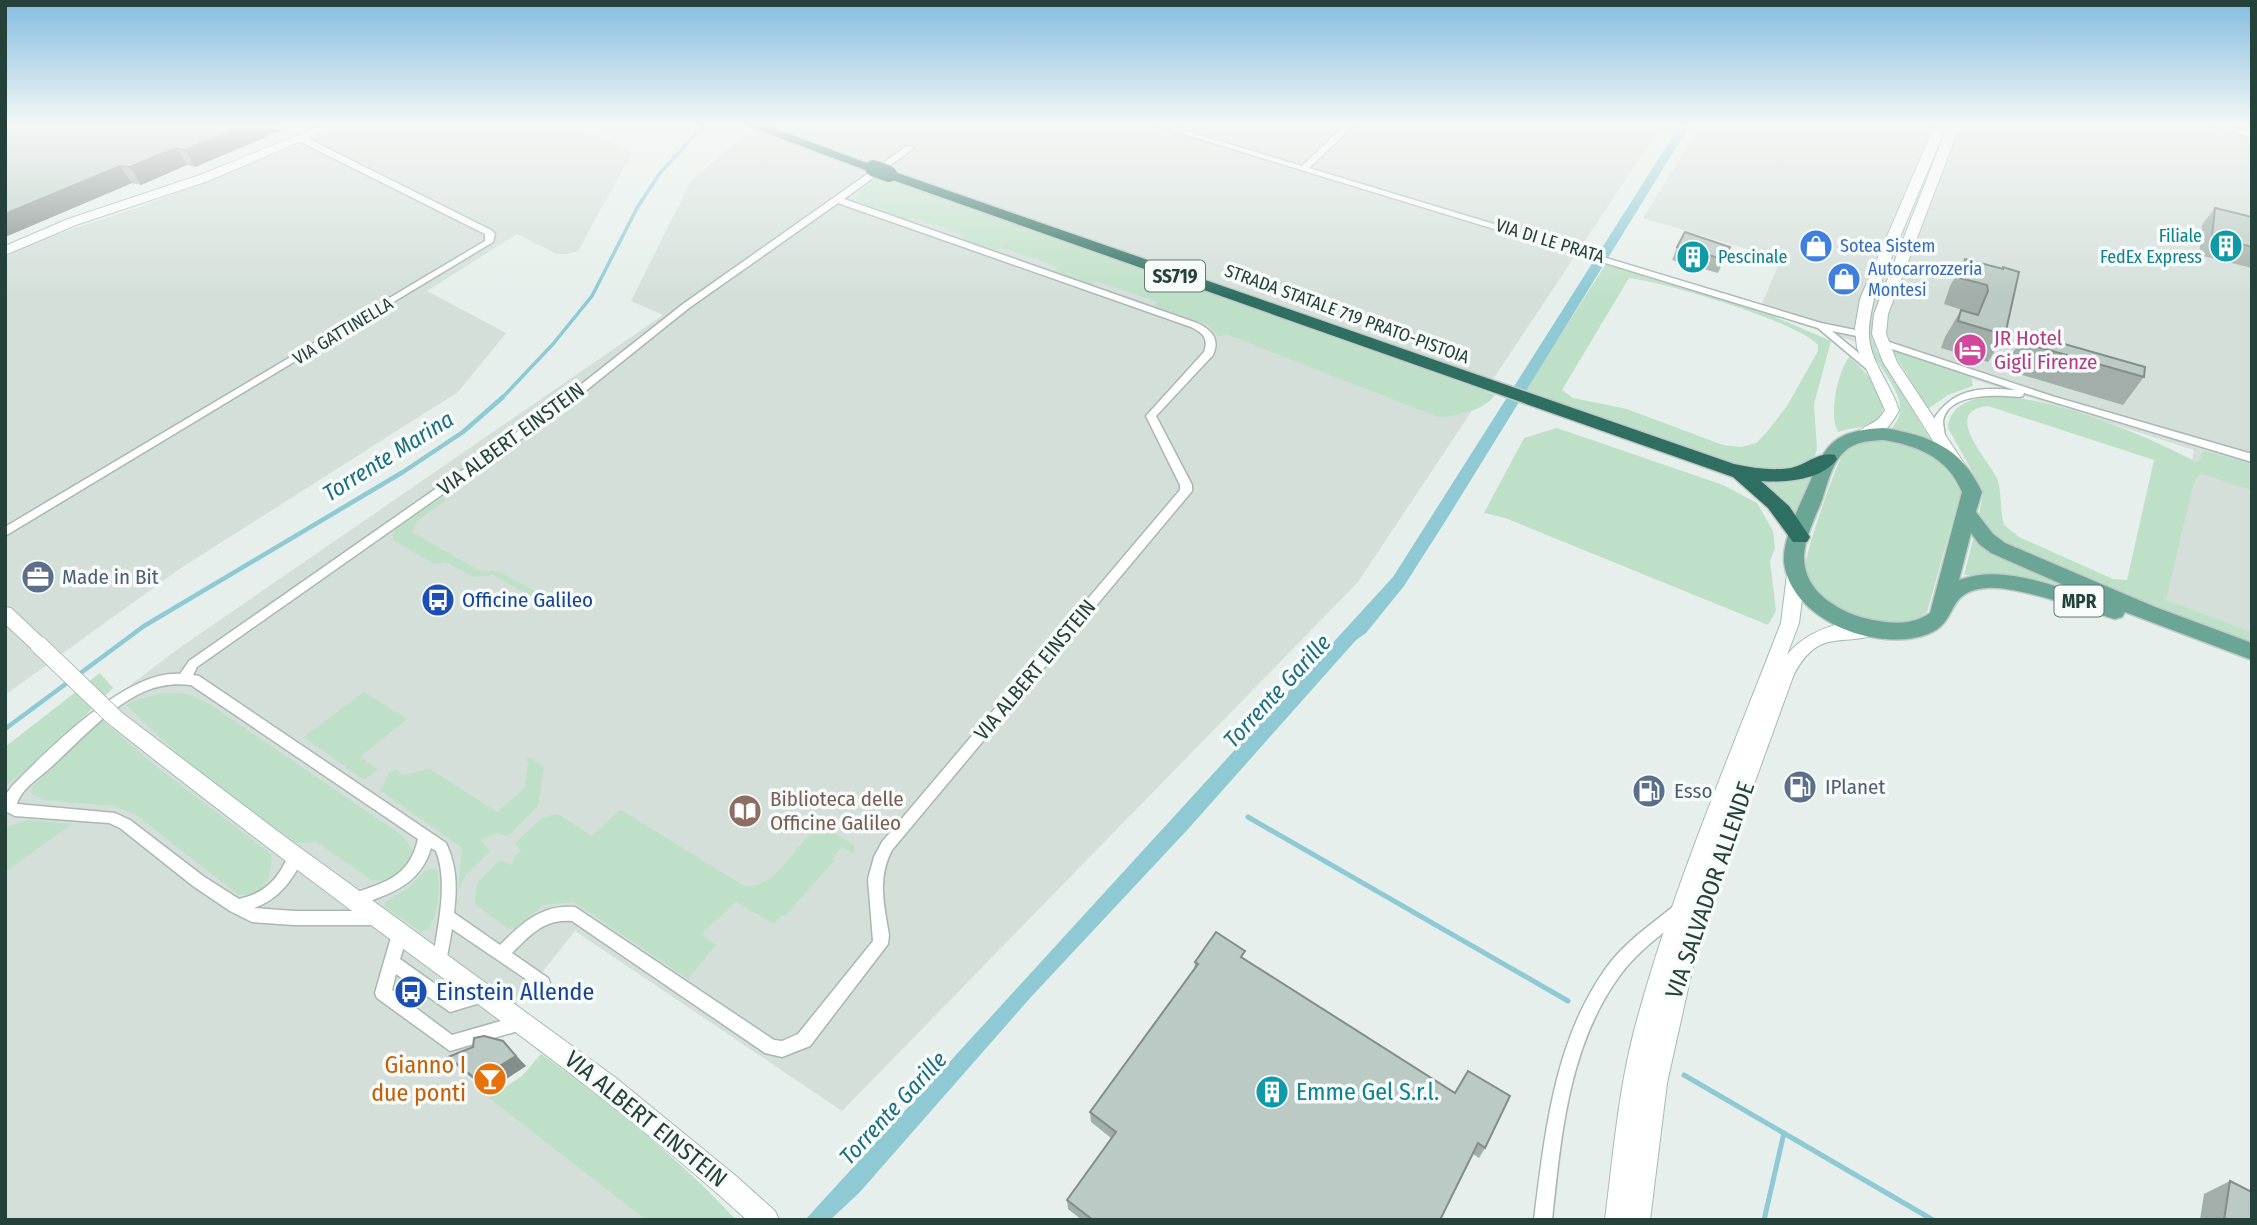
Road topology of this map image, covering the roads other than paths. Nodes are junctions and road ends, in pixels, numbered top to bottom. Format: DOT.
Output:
graph roads {
  1 [pos="191,182"];
  2 [pos="388,182"];
  3 [pos="864,182"];
  4 [pos="912,182"];
  5 [pos="1351,182"];
  6 [pos="1917,182"];
  7 [pos="1932,182"];
  8 [pos="839,201"];
  9 [pos="5,251"];
  10 [pos="1819,325"];
  11 [pos="1862,334"];
  12 [pos="1880,342"];
  13 [pos="1874,370"];
  14 [pos="1973,374"];
  15 [pos="1969,394"];
  16 [pos="2051,399"];
  17 [pos="2143,426"];
  18 [pos="1863,435"];
  19 [pos="1940,442"];
  20 [pos="2252,458"];
  21 [pos="1828,459"];
  22 [pos="1957,465"];
  23 [pos="1731,470"];
  24 [pos="1968,513"];
  25 [pos="5,532"];
  26 [pos="1800,537"];
  27 [pos="1796,575"];
  28 [pos="1945,599"];
  29 [pos="5,613"];
  30 [pos="1876,631"];
  31 [pos="2217,640"];
  32 [pos="2252,652"];
  33 [pos="184,678"];
  34 [pos="7,807"];
  35 [pos="426,837"];
  36 [pos="296,858"];
  37 [pos="354,900"];
  38 [pos="234,906"];
  39 [pos="1679,911"];
  40 [pos="445,915"];
  41 [pos="379,918"];
  42 [pos="400,934"];
  43 [pos="501,954"];
  44 [pos="392,962"];
  45 [pos="440,963"];
  46 [pos="542,983"];
  47 [pos="484,995"];
  48 [pos="522,1023"];
  49 [pos="766,1220"];
  50 [pos="1543,1220"];
  51 [pos="1618,1220"];
  52 [pos="1637,1220"];
  1 -- 9 [label="main road"];
  2 -- 25 [label="street, VIA GATTINELLA"];
  3 -- 8 [label="street, VIA ALBERT EINSTEIN"];
  4 -- 23 [label="highway, STRADA STATALE 719 PRATO-PISTOIA / SS719, bridge"];
  5 -- 10 [label="street, VIA DI LE PRATA"];
  6 -- 11 [label="main road"];
  7 -- 12 [label="main road"];
  8 -- 33 [label="street, VIA ALBERT EINSTEIN"];
  8 -- 43 [label="street, VIA ALBERT EINSTEIN"];
  10 -- 11 [label="street, VIA DI LE PRATA"];
  10 -- 13 [label="street, VIA DI LE PRATA"];
  11 -- 13 [label="main road"];
  12 -- 14 [label="street"];
  12 -- 19 [label="main road, VIA SALVADOR ALLENDE"];
  13 -- 18 [label="main road"];
  14 -- 15 [label="street"];
  14 -- 16 [label="street"];
  15 -- 16 [label="street"];
  15 -- 19 [label="street"];
  16 -- 17 [label="street"];
  17 -- 20 [label="street"];
  18 -- 21 [label="main road"];
  18 -- 22 [label="main road"];
  19 -- 22 [label="main road, VIA SALVADOR ALLENDE"];
  21 -- 23 [label="highway, SS719"];
  21 -- 26 [label="main road, VIA SALVADOR ALLENDE"];
  22 -- 24 [label="main road, VIA SALVADOR ALLENDE"];
  23 -- 26 [label="highway, SS719"];
  24 -- 28 [label="main road, VIA SALVADOR ALLENDE"];
  24 -- 31 [label="main road, MPR"];
  26 -- 27 [label="main road, VIA SALVADOR ALLENDE"];
  27 -- 30 [label="main road, VIA SALVADOR ALLENDE"];
  27 -- 39 [label="main road, VIA SALVADOR ALLENDE"];
  28 -- 30 [label="main road, VIA SALVADOR ALLENDE"];
  28 -- 31 [label="main road, MPR"];
  29 -- 36 [label="main road, VIA ALBERT EINSTEIN, bridge"];
  30 -- 52 [label="main road, VIA SALVADOR ALLENDE"];
  31 -- 32 [label="main road, MPR"];
  33 -- 34 [label="street"];
  33 -- 35 [label="street"];
  34 -- 38 [label="street"];
  35 -- 37 [label="street"];
  35 -- 40 [label="street"];
  36 -- 37 [label="main road, VIA ALBERT EINSTEIN"];
  36 -- 38 [label="street"];
  37 -- 41 [label="main road, VIA ALBERT EINSTEIN"];
  38 -- 41 [label="street"];
  39 -- 50 [label="street, VIA SALVADOR ALLENDE"];
  39 -- 51 [label="main road, VIA SALVADOR ALLENDE"];
  40 -- 43 [label="street"];
  40 -- 45 [label="street"];
  41 -- 42 [label="main road, VIA ALBERT EINSTEIN"];
  42 -- 44 [label="street"];
  42 -- 45 [label="main road, VIA ALBERT EINSTEIN"];
  43 -- 46 [label="street"];
  44 -- 47 [label="street"];
  44 -- 48 [label="street"];
  45 -- 47 [label="main road, VIA ALBERT EINSTEIN"];
  47 -- 48 [label="main road, VIA ALBERT EINSTEIN"];
  48 -- 49 [label="main road, VIA ALBERT EINSTEIN"];
}
